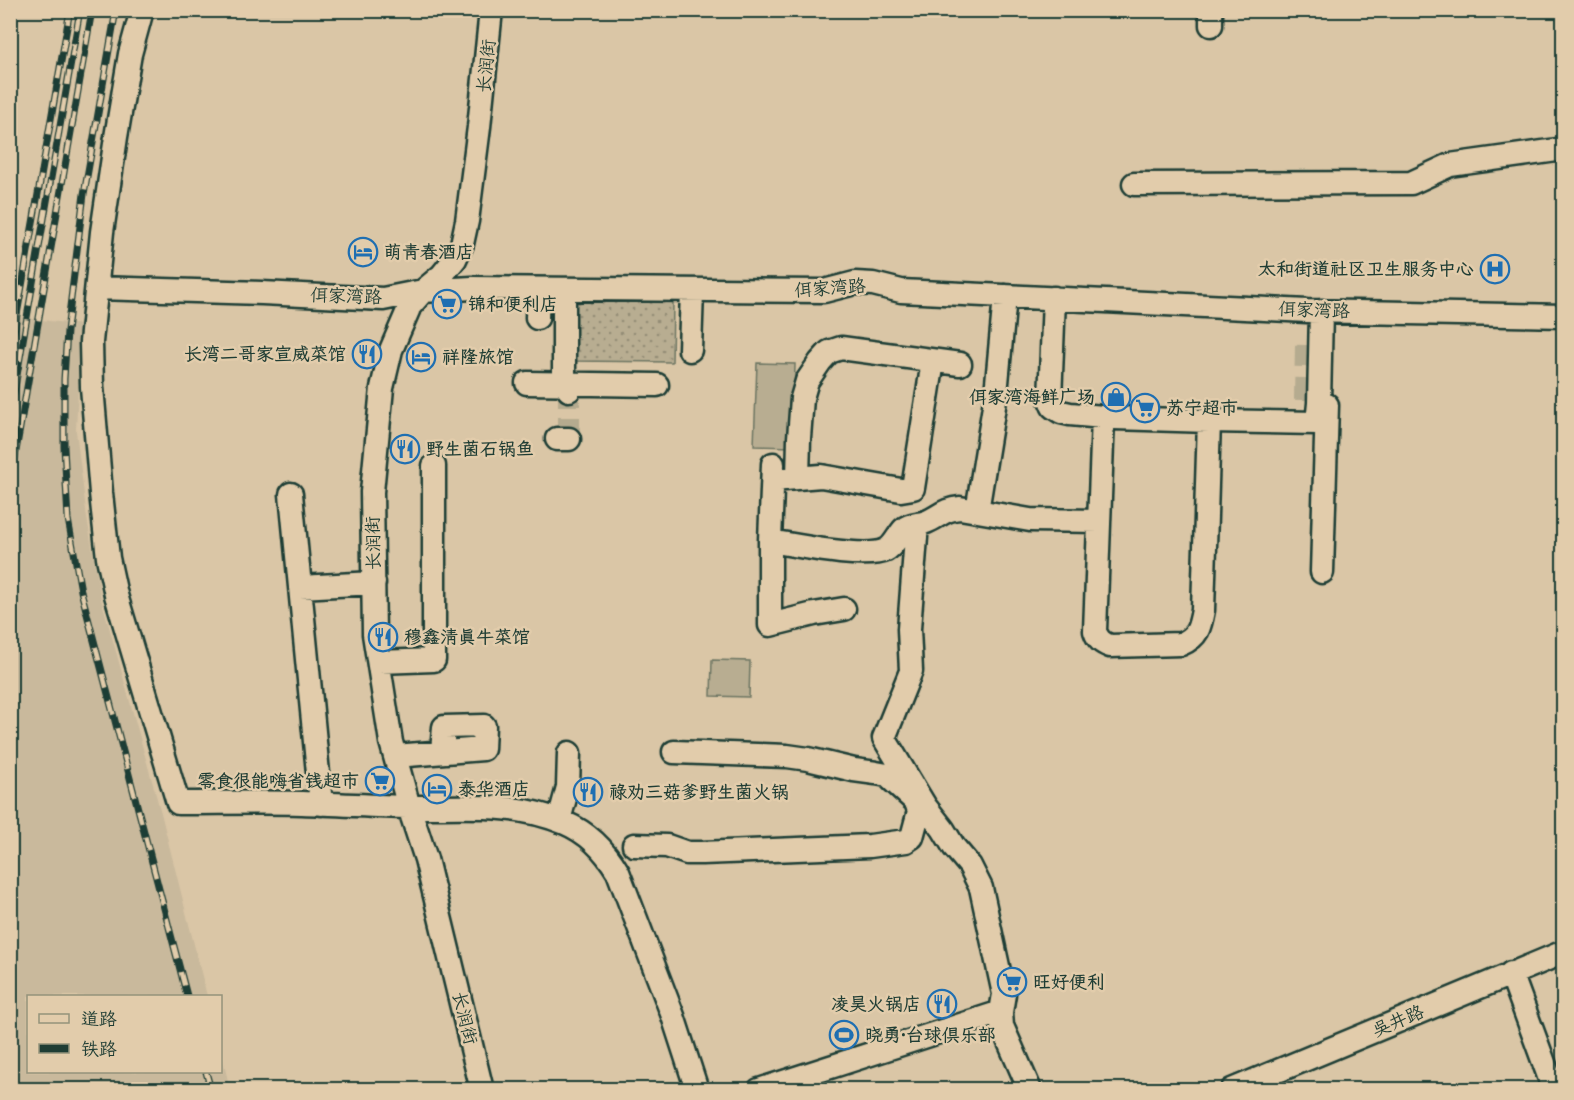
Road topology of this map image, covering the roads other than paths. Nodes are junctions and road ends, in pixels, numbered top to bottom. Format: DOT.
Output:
graph roads {
  1 [pos="142,10"];
  2 [pos="491,10"];
  3 [pos="1563,149"];
  4 [pos="1134,184"];
  5 [pos="97,288"];
  6 [pos="538,289"];
  7 [pos="564,289"];
  8 [pos="423,291"];
  9 [pos="692,291"];
  10 [pos="998,296"];
  11 [pos="1054,298"];
  12 [pos="1320,311"];
  13 [pos="1563,316"];
  14 [pos="537,318"];
  15 [pos="987,330"];
  16 [pos="1306,344"];
  17 [pos="690,350"];
  18 [pos="933,361"];
  19 [pos="960,364"];
  20 [pos="526,383"];
  21 [pos="657,385"];
  22 [pos="564,388"];
  23 [pos="1103,417"];
  24 [pos="1209,421"];
  25 [pos="434,466"];
  26 [pos="798,478"];
  27 [pos="291,494"];
  28 [pos="978,506"];
  29 [pos="1099,521"];
  30 [pos="917,524"];
  31 [pos="770,542"];
  32 [pos="1322,572"];
  33 [pos="374,583"];
  34 [pos="300,587"];
  35 [pos="844,609"];
  36 [pos="379,662"];
  37 [pos="442,752"];
  38 [pos="674,752"];
  39 [pos="569,753"];
  40 [pos="394,756"];
  41 [pos="321,804"];
  42 [pos="409,807"];
  43 [pos="559,820"];
  44 [pos="913,832"];
  45 [pos="948,837"];
  46 [pos="634,845"];
  47 [pos="1563,952"];
  48 [pos="1510,973"];
  49 [pos="1001,1012"];
  50 [pos="763,1085"];
  51 [pos="482,1089"];
  52 [pos="697,1089"];
  53 [pos="1030,1089"];
  54 [pos="1232,1089"];
  55 [pos="1554,1089"];
  1 -- 5 [label="street"];
  2 -- 8 [label="street, 长润街"];
  3 -- 4 [label="street"];
  5 -- 8 [label="street, 佴家湾路"];
  5 -- 41 [label="street"];
  6 -- 7 [label="street, 佴家湾路"];
  6 -- 8 [label="street, 佴家湾路"];
  6 -- 14 [label="street"];
  7 -- 9 [label="street, 佴家湾路"];
  7 -- 22 [label="street"];
  8 -- 33 [label="street, 长润街"];
  9 -- 10 [label="street, 佴家湾路"];
  9 -- 17 [label="street"];
  10 -- 11 [label="street, 佴家湾路"];
  10 -- 15 [label="street"];
  10 -- 28 [label="street"];
  11 -- 12 [label="street, 佴家湾路"];
  11 -- 23 [label="street"];
  12 -- 13 [label="street, 佴家湾路"];
  12 -- 16 [label="street"];
  12 -- 24 [label="street"];
  12 -- 32 [label="street"];
  18 -- 19 [label="street"];
  18 -- 26 [label="street"];
  18 -- 26 [label="street"];
  20 -- 22 [label="street"];
  21 -- 22 [label="street"];
  23 -- 24 [label="street"];
  23 -- 29 [label="street"];
  24 -- 29 [label="street"];
  25 -- 36 [label="street"];
  26 -- 31 [label="street"];
  27 -- 34 [label="street"];
  29 -- 30 [label="street"];
  30 -- 31 [label="street"];
  30 -- 45 [label="street"];
  31 -- 35 [label="street"];
  33 -- 34 [label="street"];
  33 -- 36 [label="street, 长润街"];
  34 -- 41 [label="street"];
  36 -- 40 [label="street, 长润街"];
  37 -- 40 [label="street"];
  38 -- 44 [label="street"];
  39 -- 43 [label="street"];
  40 -- 42 [label="street, 长润街"];
  41 -- 42 [label="street"];
  42 -- 43 [label="street"];
  42 -- 51 [label="street, 长润街"];
  43 -- 52 [label="street"];
  44 -- 45 [label="street"];
  44 -- 46 [label="street"];
  45 -- 49 [label="street"];
  47 -- 48 [label="street, 吴井路"];
  48 -- 54 [label="street, 吴井路"];
  48 -- 55 [label="street"];
  49 -- 50 [label="street"];
  49 -- 53 [label="street"];
}
